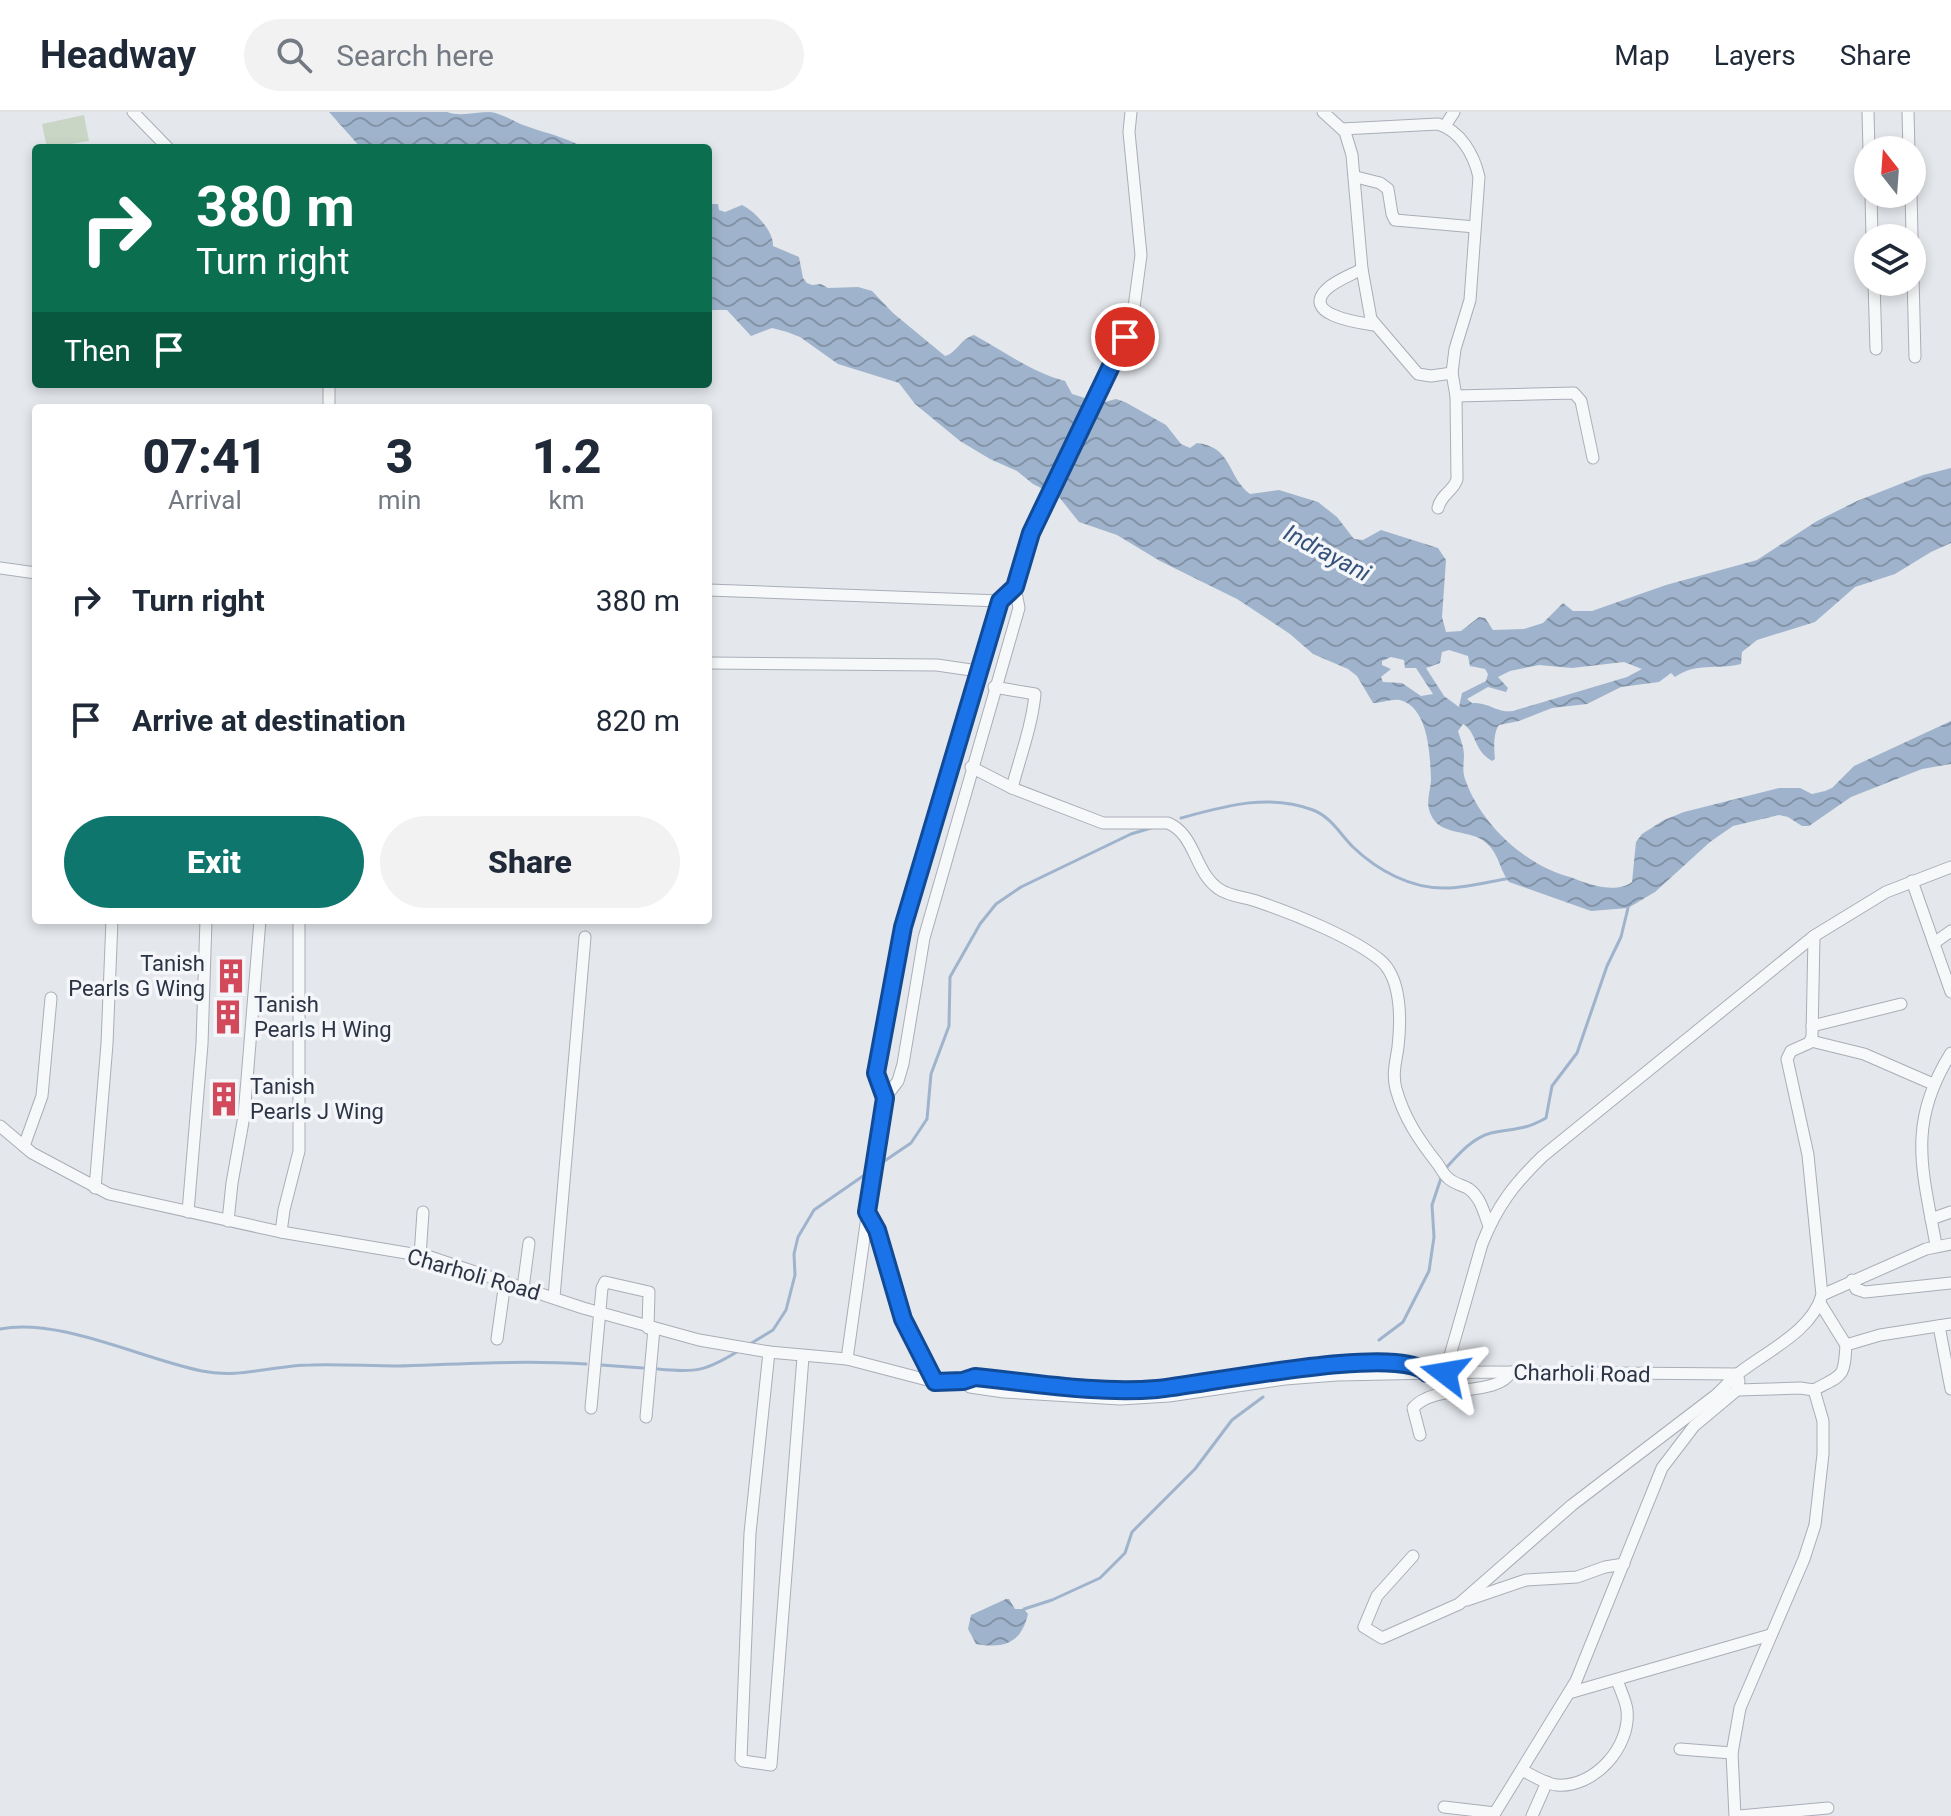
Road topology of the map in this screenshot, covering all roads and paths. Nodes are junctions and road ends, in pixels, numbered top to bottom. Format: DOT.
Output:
graph roads {
  1 [pos="133,112"];
  2 [pos="1131,112"];
  3 [pos="1323,112"];
  4 [pos="1454,112"];
  5 [pos="1868,112"];
  6 [pos="1908,112"];
  7 [pos="1439,121"];
  8 [pos="1342,129"];
  9 [pos="1869,136"];
  10 [pos="1909,136"];
  11 [pos="164,144"];
  12 [pos="1356,177"];
  13 [pos="1911,208"];
  14 [pos="1475,227"];
  15 [pos="1362,269"];
  16 [pos="1874,296"];
  17 [pos="1374,325"];
  18 [pos="1876,349"];
  19 [pos="1915,357"];
  20 [pos="1452,373"];
  21 [pos="1456,396"];
  22 [pos="1593,458"];
  23 [pos="1438,508"];
  24 [pos="0,568"];
  25 [pos="32,572"];
  26 [pos="1015,587"];
  27 [pos="712,590"];
  28 [pos="1000,601"];
  29 [pos="712,663"];
  30 [pos="978,671"];
  31 [pos="994,687"];
  32 [pos="971,767"];
  33 [pos="1012,788"];
  34 [pos="1951,867"];
  35 [pos="1912,881"];
  36 [pos="112,924"];
  37 [pos="206,924"];
  38 [pos="260,924"];
  39 [pos="299,924"];
  40 [pos="1951,931"];
  41 [pos="1814,936"];
  42 [pos="585,937"];
  43 [pos="1934,943"];
  44 [pos="1951,992"];
  45 [pos="51,998"];
  46 [pos="1901,1004"];
  47 [pos="1812,1026"];
  48 [pos="1811,1041"];
  49 [pos="1951,1053"];
  50 [pos="1933,1084"];
  51 [pos="885,1098"];
  52 [pos="0,1126"];
  53 [pos="24,1146"];
  54 [pos="95,1188"];
  55 [pos="188,1212"];
  56 [pos="423,1212"];
  57 [pos="867,1212"];
  58 [pos="1951,1212"];
  59 [pos="1931,1219"];
  60 [pos="228,1221"];
  61 [pos="1489,1226"];
  62 [pos="281,1232"];
  63 [pos="529,1243"];
  64 [pos="1951,1244"];
  65 [pos="1936,1245"];
  66 [pos="420,1256"];
  67 [pos="1852,1280"];
  68 [pos="505,1282"];
  69 [pos="1951,1283"];
  70 [pos="523,1288"];
  71 [pos="554,1297"];
  72 [pos="1821,1299"];
  73 [pos="599,1313"];
  74 [pos="1945,1325"];
  75 [pos="651,1328"];
  76 [pos="497,1339"];
  77 [pos="1846,1345"];
  78 [pos="769,1352"];
  79 [pos="803,1357"];
  80 [pos="847,1359"];
  81 [pos="1511,1372"];
  82 [pos="1445,1373"];
  83 [pos="1737,1374"];
  84 [pos="935,1382"];
  85 [pos="1951,1389"];
  86 [pos="1737,1390"];
  87 [pos="1814,1390"];
  88 [pos="591,1408"];
  89 [pos="646,1417"];
  90 [pos="1420,1435"];
  91 [pos="1413,1556"];
  92 [pos="1624,1564"];
  93 [pos="1459,1604"];
  94 [pos="1770,1635"];
  95 [pos="1617,1680"];
  96 [pos="1569,1693"];
  97 [pos="1680,1749"];
  98 [pos="1732,1753"];
  99 [pos="1522,1770"];
  100 [pos="1547,1782"];
  101 [pos="1444,1807"];
  102 [pos="1828,1808"];
  103 [pos="1494,1814"];
  104 [pos="1532,1816"];
  105 [pos="1737,1816"];
  1 -- 11 [label="street"];
  2 -- 26 [label="street"];
  3 -- 8 [label="street"];
  4 -- 7 [label="street"];
  5 -- 9 [label="street"];
  6 -- 10 [label="street"];
  7 -- 8 [label="street"];
  7 -- 14 [label="street"];
  8 -- 12 [label="street"];
  12 -- 14 [label="street"];
  12 -- 15 [label="street"];
  13 -- 19 [label="street"];
  14 -- 20 [label="street"];
  15 -- 17 [label="street"];
  15 -- 17 [label="street"];
  16 -- 18 [label="street"];
  17 -- 20 [label="street"];
  20 -- 21 [label="street"];
  21 -- 22 [label="street"];
  21 -- 23 [label="street"];
  24 -- 25 [label="street"];
  26 -- 28 [label="street"];
  26 -- 31 [label="street"];
  27 -- 28 [label="street"];
  28 -- 30 [label="street"];
  29 -- 30 [label="street"];
  30 -- 51 [label="street"];
  31 -- 32 [label="street"];
  31 -- 33 [label="street"];
  32 -- 33 [label="street"];
  32 -- 51 [label="street"];
  33 -- 61 [label="street"];
  34 -- 35 [label="street"];
  35 -- 41 [label="street"];
  35 -- 43 [label="street"];
  36 -- 54 [label="street"];
  37 -- 55 [label="street"];
  38 -- 60 [label="street"];
  39 -- 62 [label="street"];
  40 -- 43 [label="street"];
  41 -- 47 [label="street"];
  41 -- 61 [label="street"];
  42 -- 71 [label="street"];
  43 -- 44 [label="street"];
  45 -- 53 [label="street"];
  46 -- 47 [label="street"];
  47 -- 48 [label="street"];
  48 -- 50 [label="street"];
  48 -- 72 [label="street"];
  49 -- 50 [label="street"];
  50 -- 59 [label="street"];
  51 -- 57 [label="street"];
  52 -- 53 [label="street, Charholi Road"];
  53 -- 54 [label="street, Charholi Road"];
  54 -- 55 [label="street, Charholi Road"];
  55 -- 60 [label="street, Charholi Road"];
  56 -- 66 [label="street"];
  57 -- 80 [label="street"];
  57 -- 84 [label="street"];
  58 -- 59 [label="street"];
  59 -- 65 [label="street"];
  60 -- 62 [label="street, Charholi Road"];
  61 -- 82 [label="street"];
  62 -- 66 [label="street, Charholi Road"];
  63 -- 70 [label="street"];
  64 -- 65 [label="street"];
  65 -- 67 [label="street"];
  66 -- 68 [label="street, Charholi Road"];
  67 -- 69 [label="street"];
  67 -- 72 [label="street"];
  68 -- 70 [label="street, Charholi Road"];
  68 -- 76 [label="street"];
  70 -- 71 [label="street, Charholi Road"];
  71 -- 73 [label="street, Charholi Road"];
  72 -- 77 [label="street"];
  72 -- 83 [label="street"];
  73 -- 75 [label="street, Charholi Road"];
  73 -- 75 [label="street"];
  73 -- 88 [label="street"];
  74 -- 77 [label="street"];
  74 -- 85 [label="street"];
  75 -- 78 [label="street, Charholi Road"];
  75 -- 89 [label="street"];
  77 -- 87 [label="street"];
  78 -- 79 [label="street, Charholi Road"];
  78 -- 79 [label="street"];
  79 -- 80 [label="street, Charholi Road"];
  80 -- 84 [label="street, Charholi Road"];
  81 -- 82 [label="street, Charholi Road"];
  81 -- 83 [label="street, Charholi Road"];
  81 -- 90 [label="street"];
  82 -- 84 [label="street, Charholi Road"];
  83 -- 86 [label="street"];
  83 -- 93 [label="street"];
  86 -- 87 [label="street"];
  86 -- 92 [label="street"];
  87 -- 94 [label="street"];
  91 -- 93 [label="street"];
  92 -- 93 [label="street"];
  92 -- 96 [label="street"];
  94 -- 95 [label="street"];
  94 -- 98 [label="street"];
  95 -- 96 [label="street"];
  95 -- 100 [label="street"];
  96 -- 99 [label="street"];
  97 -- 98 [label="street"];
  98 -- 105 [label="street"];
  99 -- 100 [label="street"];
  99 -- 103 [label="street"];
  100 -- 104 [label="street"];
  101 -- 103 [label="street"];
  102 -- 105 [label="street"];
}
